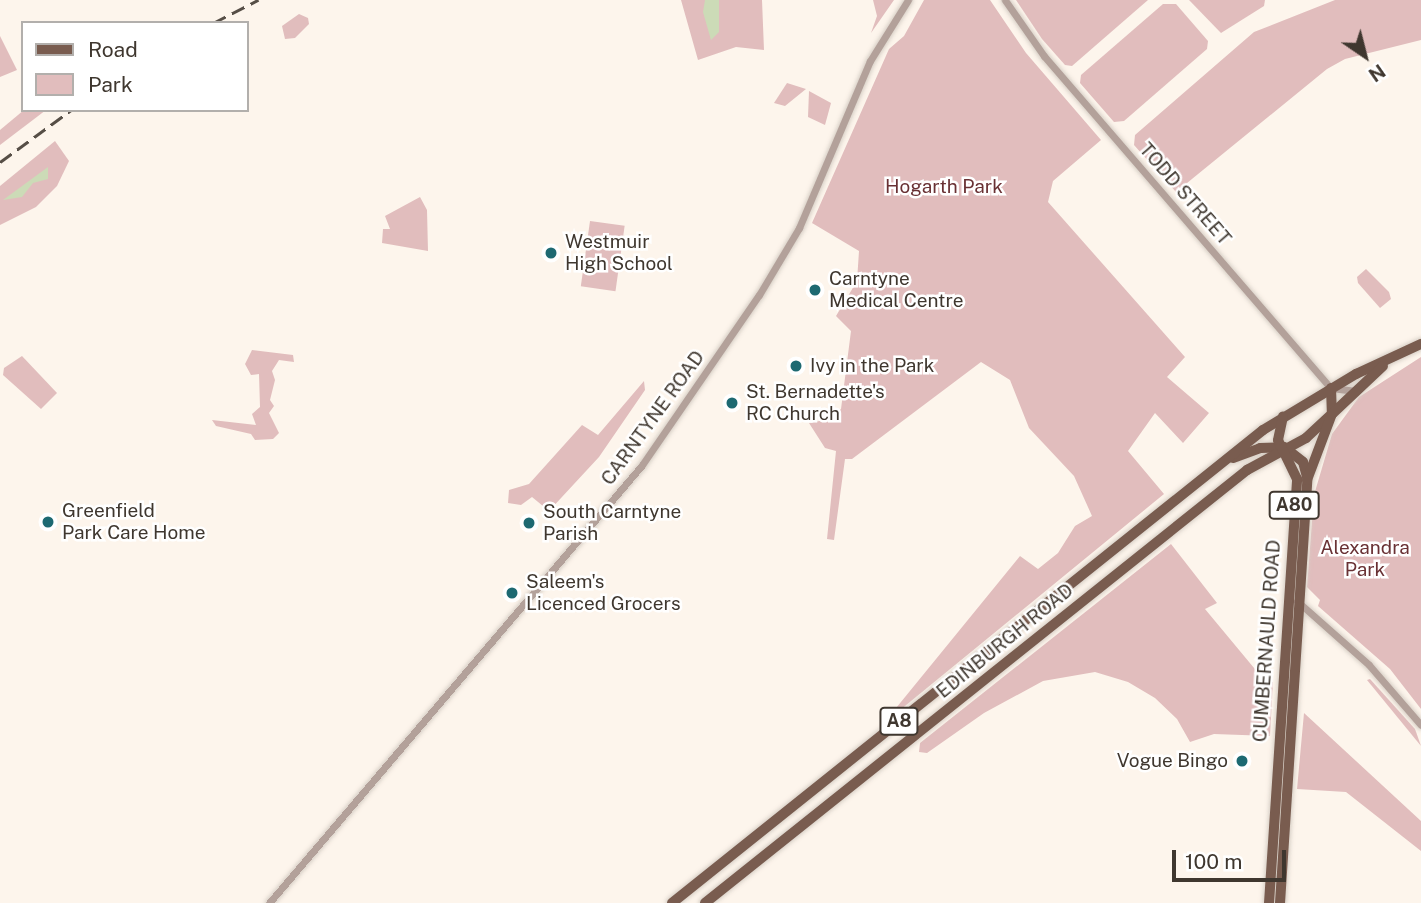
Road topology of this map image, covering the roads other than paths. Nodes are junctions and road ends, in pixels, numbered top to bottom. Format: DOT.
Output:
graph roads {
  1 [pos="908,0"];
  2 [pos="1005,0"];
  3 [pos="1421,344"];
  4 [pos="1392,359"];
  5 [pos="1331,388"];
  6 [pos="1354,391"];
  7 [pos="1332,414"];
  8 [pos="1283,417"];
  9 [pos="1283,448"];
  10 [pos="1223,461"];
  11 [pos="1307,480"];
  12 [pos="1286,600"];
  13 [pos="1298,601"];
  14 [pos="1421,725"];
  15 [pos="269,903"];
  16 [pos="672,903"];
  17 [pos="705,903"];
  18 [pos="1269,903"];
  19 [pos="1280,903"];
  1 -- 15 [label="street, CARNTYNE ROAD"];
  2 -- 5 [label="street, TODD STREET"];
  3 -- 4 [label="main road, A8"];
  4 -- 5 [label="main road, A8"];
  4 -- 6 [label="main road, A8"];
  5 -- 6 [label="street"];
  5 -- 7 [label="main road"];
  5 -- 8 [label="main road, A8"];
  6 -- 7 [label="main road, A8"];
  7 -- 9 [label="main road, EDINBURGH ROAD / A8"];
  7 -- 11 [label="main road, A80"];
  8 -- 9 [label="main road"];
  8 -- 10 [label="main road, EDINBURGH ROAD / A8"];
  9 -- 10 [label="main road"];
  9 -- 11 [label="main road, A80"];
  9 -- 12 [label="main road, CUMBERNAULD ROAD / A80"];
  9 -- 17 [label="main road, EDINBURGH ROAD / A8"];
  10 -- 16 [label="main road, EDINBURGH ROAD / A8"];
  11 -- 13 [label="main road, CUMBERNAULD ROAD / A80"];
  12 -- 13 [label="street"];
  12 -- 18 [label="main road, CUMBERNAULD ROAD / A80"];
  13 -- 14 [label="street"];
  13 -- 19 [label="main road, CUMBERNAULD ROAD / A80"];
}
